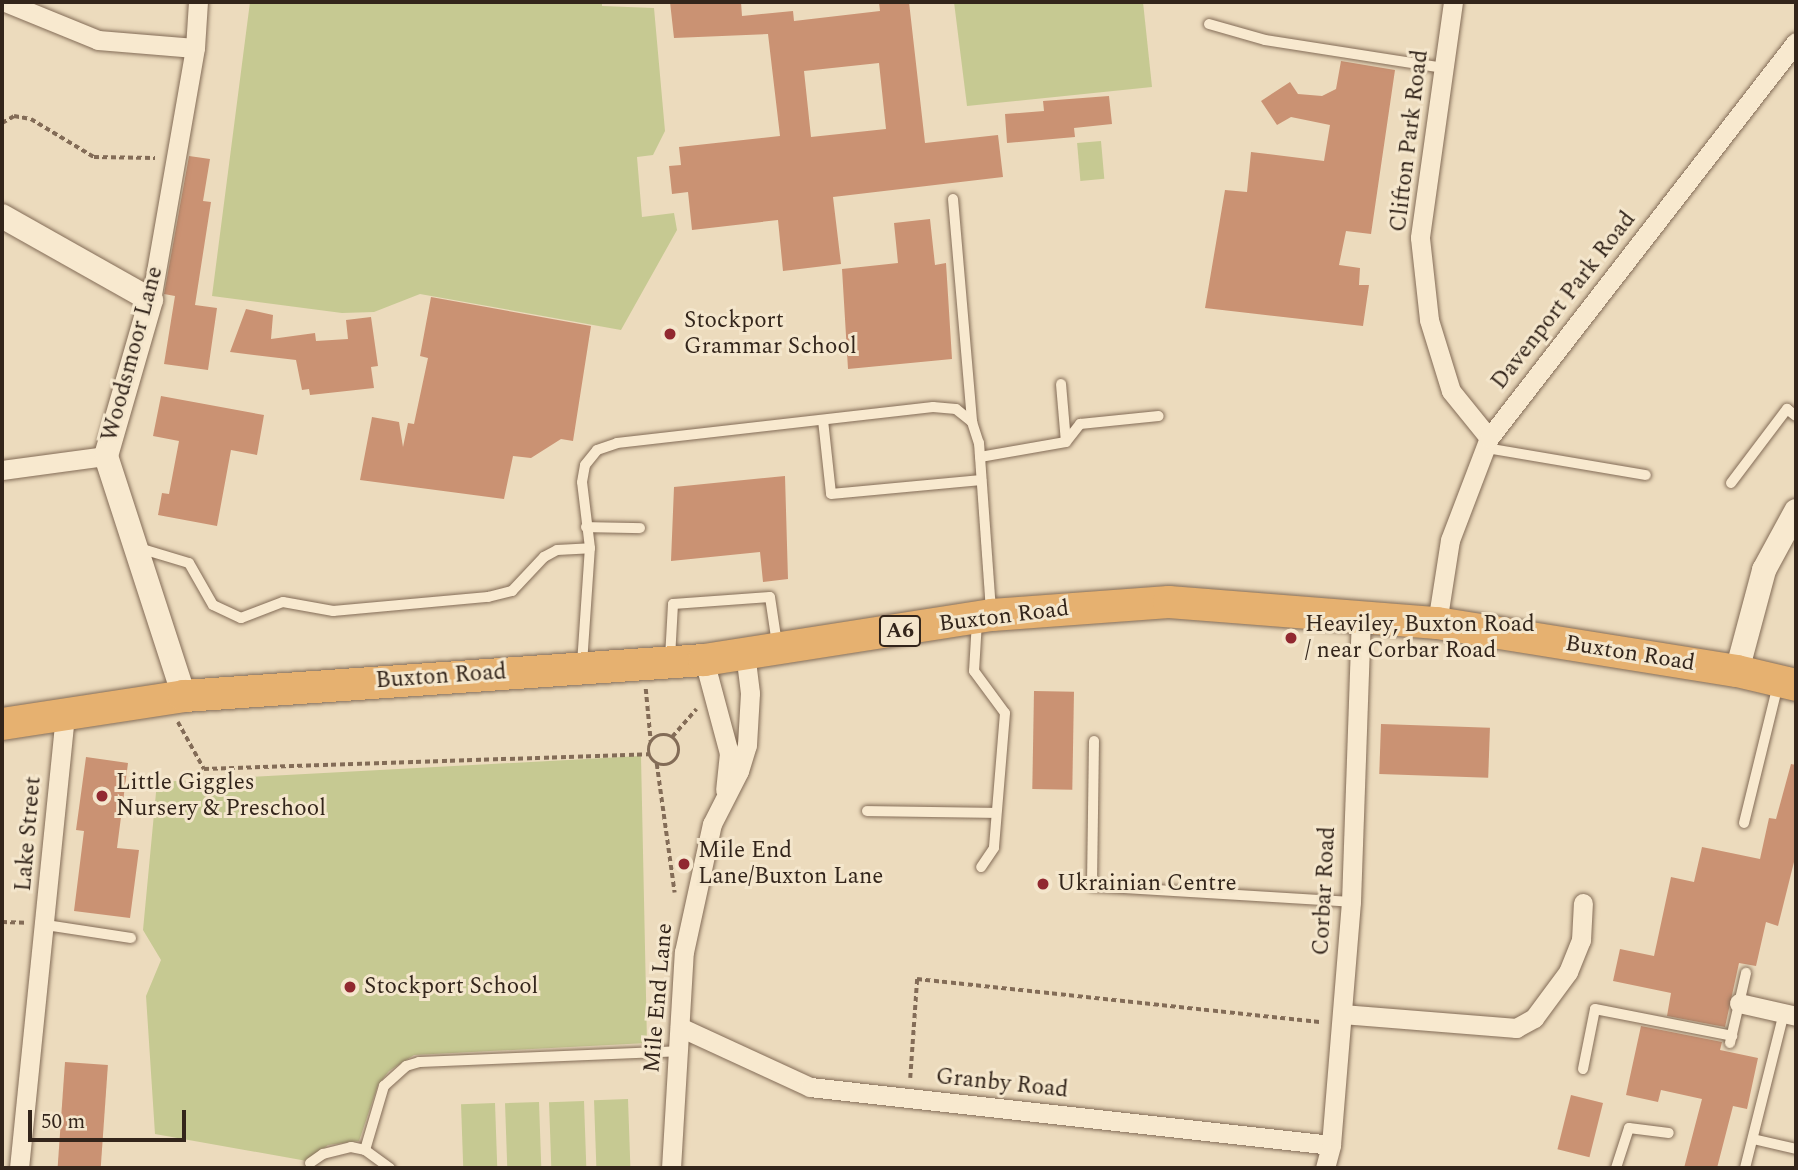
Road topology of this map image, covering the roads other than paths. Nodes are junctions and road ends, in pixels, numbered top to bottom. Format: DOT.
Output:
graph roads {
  1 [pos="5,2"];
  2 [pos="198,2"];
  3 [pos="1453,2"];
  4 [pos="1209,24"];
  5 [pos="1796,42"];
  6 [pos="195,48"];
  7 [pos="1444,68"];
  8 [pos="953,199"];
  9 [pos="2,216"];
  10 [pos="151,300"];
  11 [pos="1061,384"];
  12 [pos="1159,416"];
  13 [pos="1796,416"];
  14 [pos="823,420"];
  15 [pos="972,422"];
  16 [pos="1066,442"];
  17 [pos="1488,443"];
  18 [pos="106,456"];
  19 [pos="980,457"];
  20 [pos="2,470"];
  21 [pos="1646,475"];
  22 [pos="981,480"];
  23 [pos="1731,483"];
  24 [pos="1796,511"];
  25 [pos="586,527"];
  26 [pos="640,528"];
  27 [pos="135,547"];
  28 [pos="590,548"];
  29 [pos="1362,615"];
  30 [pos="984,616"];
  31 [pos="1437,623"];
  32 [pos="777,649"];
  33 [pos="745,654"];
  34 [pos="705,660"];
  35 [pos="657,663"];
  36 [pos="582,668"];
  37 [pos="1737,671"];
  38 [pos="1787,683"];
  39 [pos="174,698"];
  40 [pos="65,713"];
  41 [pos="2,724"];
  42 [pos="1094,741"];
  43 [pos="725,795"];
  44 [pos="867,811"];
  45 [pos="996,813"];
  46 [pos="1744,823"];
  47 [pos="981,867"];
  48 [pos="1351,902"];
  49 [pos="1583,903"];
  50 [pos="46,925"];
  51 [pos="131,938"];
  52 [pos="1746,973"];
  53 [pos="1739,1003"];
  54 [pos="1790,1015"];
  55 [pos="1341,1019"];
  56 [pos="680,1027"];
  57 [pos="679,1051"];
  58 [pos="1583,1069"];
  59 [pos="1669,1133"];
  60 [pos="1753,1139"];
  61 [pos="1331,1145"];
  62 [pos="1796,1149"];
  63 [pos="365,1150"];
  64 [pos="310,1163"];
  65 [pos="19,1168"];
  66 [pos="390,1168"];
  67 [pos="671,1168"];
  68 [pos="1325,1168"];
  69 [pos="1616,1168"];
  70 [pos="1745,1168"];
  1 -- 6 [label="street"];
  2 -- 6 [label="street, Woodsmoor Lane"];
  3 -- 7 [label="street, Clifton Park Road"];
  4 -- 7 [label="lane"];
  5 -- 17 [label="street, Davenport Park Road"];
  6 -- 10 [label="street, Woodsmoor Lane"];
  7 -- 17 [label="street, Clifton Park Road"];
  8 -- 15 [label="lane"];
  9 -- 10 [label="street"];
  10 -- 18 [label="street, Woodsmoor Lane"];
  11 -- 16 [label="lane"];
  12 -- 16 [label="lane"];
  13 -- 23 [label="lane"];
  14 -- 15 [label="lane"];
  14 -- 22 [label="lane"];
  14 -- 25 [label="lane"];
  15 -- 19 [label="lane"];
  16 -- 19 [label="lane"];
  17 -- 21 [label="lane"];
  17 -- 31 [label="street, Davenport Park Road"];
  18 -- 20 [label="street"];
  18 -- 27 [label="street, Woodsmoor Lane"];
  19 -- 22 [label="lane"];
  22 -- 30 [label="lane"];
  24 -- 37 [label="street"];
  25 -- 26 [label="lane"];
  25 -- 28 [label="lane"];
  27 -- 28 [label="lane"];
  27 -- 39 [label="street, Woodsmoor Lane"];
  28 -- 36 [label="lane"];
  29 -- 30 [label="highway, Buxton Road / A6"];
  29 -- 31 [label="highway, Buxton Road / A6"];
  29 -- 48 [label="street, Corbar Road"];
  30 -- 32 [label="highway, Buxton Road / A6"];
  30 -- 45 [label="lane"];
  31 -- 37 [label="highway, Buxton Road / A6"];
  32 -- 33 [label="highway, Buxton Road / A6"];
  32 -- 35 [label="lane"];
  33 -- 34 [label="highway, Buxton Road / A6"];
  33 -- 43 [label="street, Mile End Lane"];
  34 -- 35 [label="highway, Buxton Road / A6"];
  34 -- 43 [label="street, Mile End Lane"];
  35 -- 36 [label="highway, Buxton Road / A6"];
  36 -- 39 [label="highway, Buxton Road / A6"];
  37 -- 38 [label="highway, Buxton Road / A6"];
  38 -- 46 [label="lane"];
  39 -- 40 [label="highway, Buxton Road / A6"];
  40 -- 41 [label="highway, Buxton Road / A6"];
  40 -- 50 [label="street, Lake Street"];
  42 -- 48 [label="lane"];
  43 -- 56 [label="street, Mile End Lane"];
  44 -- 45 [label="lane"];
  45 -- 47 [label="lane"];
  48 -- 55 [label="street, Corbar Road"];
  49 -- 55 [label="street"];
  50 -- 51 [label="lane"];
  50 -- 65 [label="street, Lake Street"];
  52 -- 53 [label="lane"];
  53 -- 54 [label="street"];
  53 -- 58 [label="lane"];
  54 -- 60 [label="lane"];
  55 -- 61 [label="street, Corbar Road"];
  56 -- 57 [label="street, Mile End Lane"];
  56 -- 61 [label="street, Granby Road"];
  57 -- 63 [label="lane"];
  57 -- 67 [label="street, Mile End Lane"];
  59 -- 69 [label="lane"];
  60 -- 62 [label="lane"];
  60 -- 70 [label="lane"];
  61 -- 68 [label="street, Corbar Road"];
  63 -- 64 [label="lane"];
  63 -- 66 [label="lane"];
}
